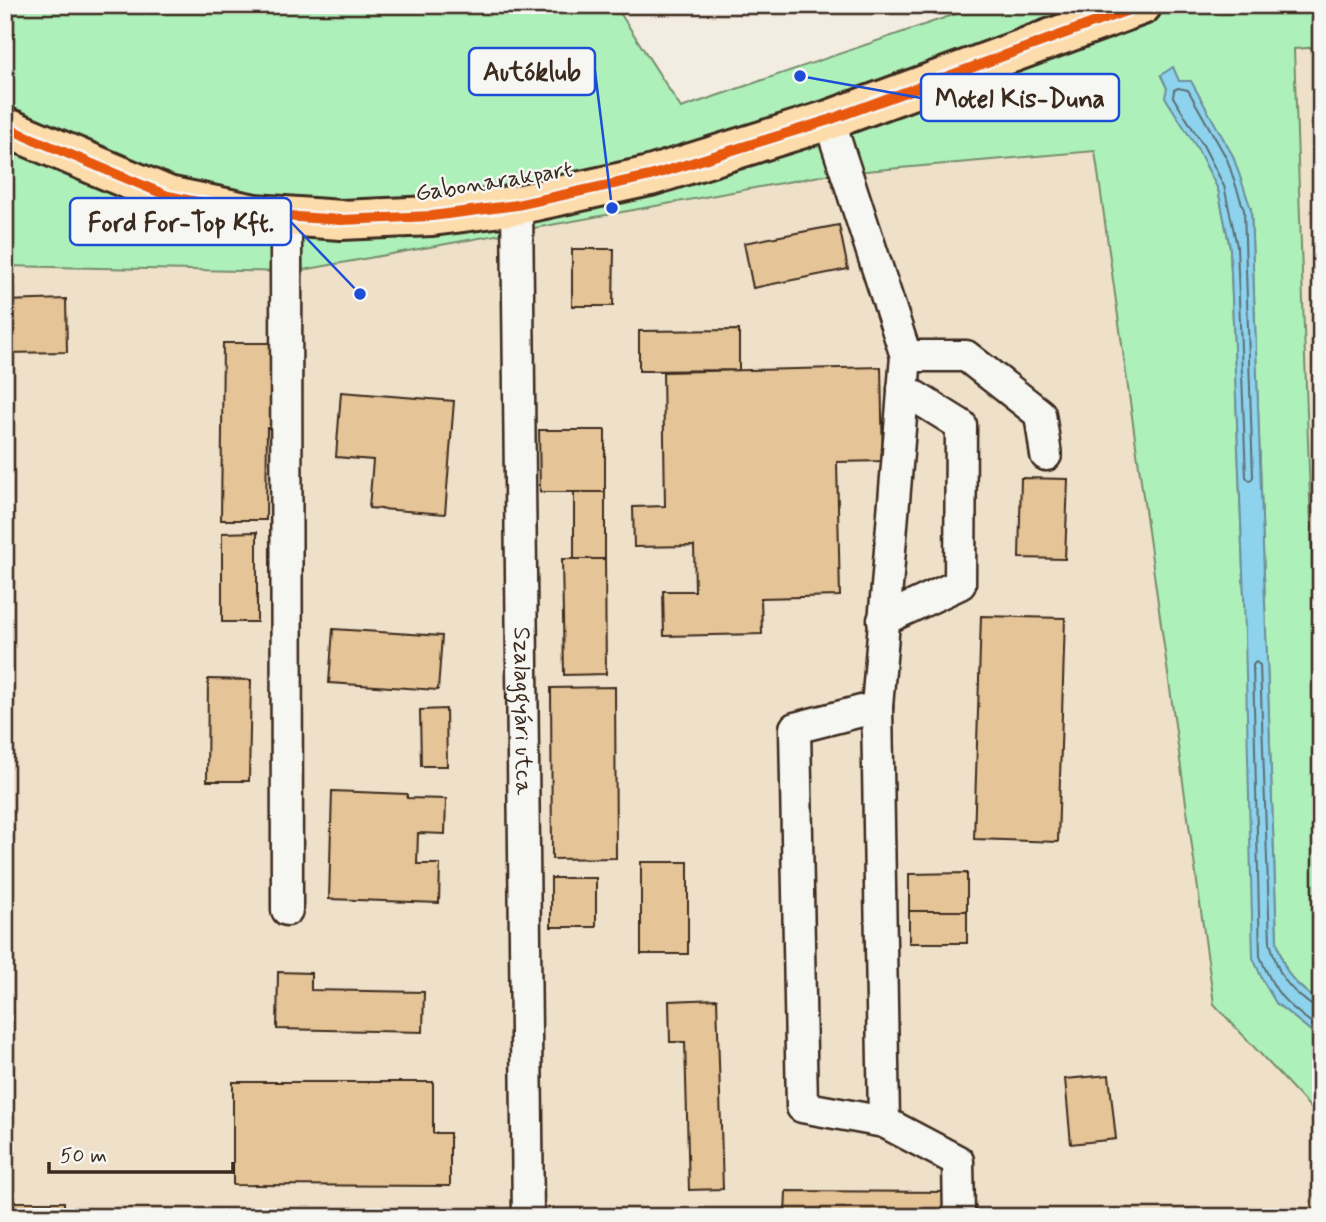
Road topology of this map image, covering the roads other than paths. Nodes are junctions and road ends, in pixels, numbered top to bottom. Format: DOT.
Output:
graph roads {
  1 [pos="1142,5"];
  2 [pos="829,120"];
  3 [pos="5,127"];
  4 [pos="517,205"];
  5 [pos="286,218"];
  6 [pos="905,356"];
  7 [pos="903,389"];
  8 [pos="1046,455"];
  9 [pos="883,620"];
  10 [pos="877,707"];
  11 [pos="286,910"];
  12 [pos="884,1122"];
  13 [pos="528,1217"];
  14 [pos="959,1217"];
  1 -- 2 [label="main road, Gabonarakpart"];
  2 -- 4 [label="main road, Gabonarakpart"];
  2 -- 6 [label="lane"];
  3 -- 5 [label="main road, Gabonarakpart"];
  4 -- 5 [label="main road, Gabonarakpart"];
  4 -- 13 [label="lane, Szalaggyári utca"];
  5 -- 11 [label="lane"];
  6 -- 7 [label="lane"];
  6 -- 8 [label="lane"];
  7 -- 9 [label="lane"];
  7 -- 9 [label="lane"];
  9 -- 10 [label="lane"];
  10 -- 12 [label="lane"];
  10 -- 12 [label="lane"];
  12 -- 14 [label="lane"];
}
